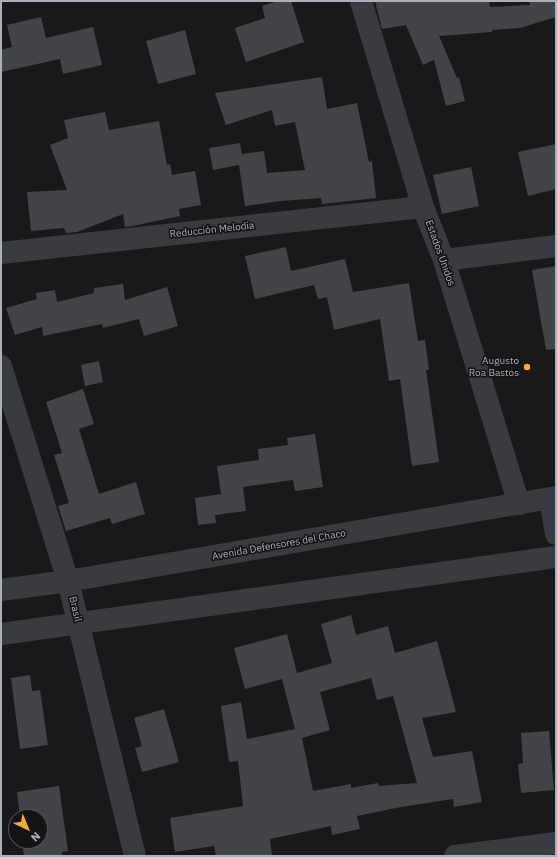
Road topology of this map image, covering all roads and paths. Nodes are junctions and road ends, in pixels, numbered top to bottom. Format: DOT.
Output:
graph roads {
  1 [pos="361,1"];
  2 [pos="423,207"];
  3 [pos="556,246"];
  4 [pos="1,253"];
  5 [pos="444,260"];
  6 [pos="1,366"];
  7 [pos="553,497"];
  8 [pos="519,504"];
  9 [pos="556,534"];
  10 [pos="556,557"];
  11 [pos="68,581"];
  12 [pos="1,590"];
  13 [pos="78,624"];
  14 [pos="1,634"];
  15 [pos="556,843"];
  16 [pos="135,856"];
  17 [pos="455,856"];
  1 -- 2 [label="street, Estados Unidos"];
  2 -- 4 [label="street, Reducción Melodia"];
  2 -- 5 [label="street, Estados Unidos"];
  3 -- 5 [label="street"];
  5 -- 8 [label="street, Estados Unidos"];
  6 -- 11 [label="street, Brasil"];
  7 -- 8 [label="street, Avenida Defensores del Chaco"];
  7 -- 9 [label="street"];
  8 -- 11 [label="street, Avenida Defensores del Chaco"];
  10 -- 13 [label="street"];
  11 -- 12 [label="street, Avenida Defensores del Chaco"];
  11 -- 13 [label="street, Brasil"];
  13 -- 14 [label="street"];
  13 -- 16 [label="street, Brasil"];
  15 -- 17 [label="street"];
}
